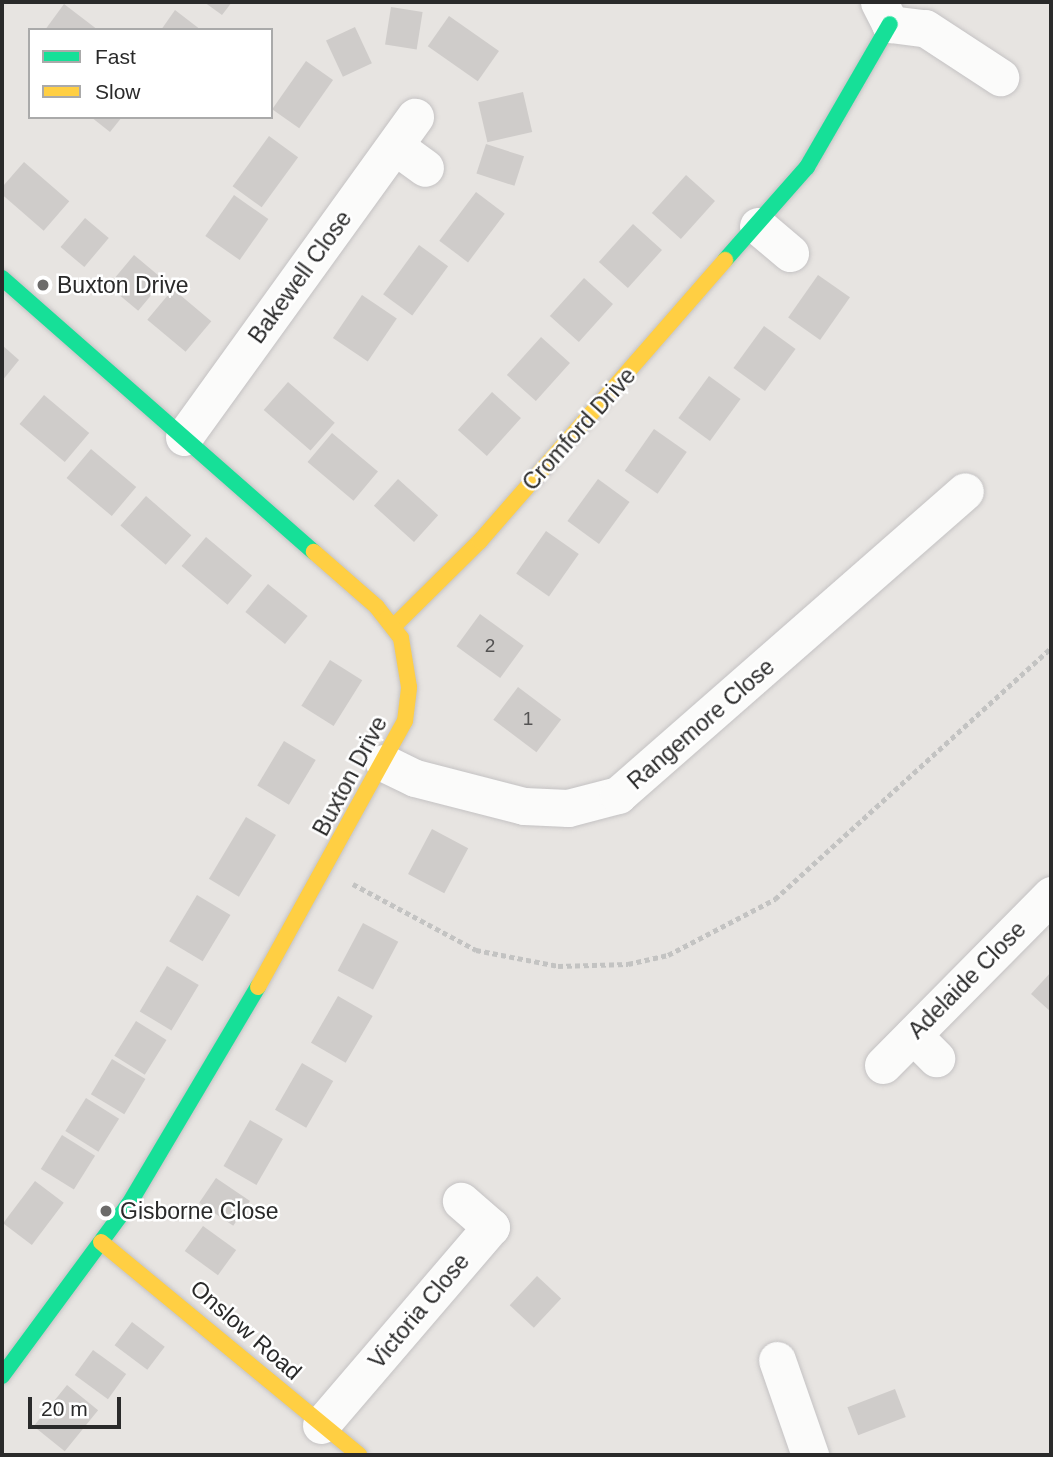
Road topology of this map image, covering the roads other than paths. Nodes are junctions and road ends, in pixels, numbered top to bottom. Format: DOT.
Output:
graph roads {
  1 [pos="885,13"];
  2 [pos="1000,77"];
  3 [pos="415,117"];
  4 [pos="395,146"];
  5 [pos="425,168"];
  6 [pos="758,226"];
  7 [pos="790,253"];
  8 [pos="2,278"];
  9 [pos="184,437"];
  10 [pos="965,491"];
  11 [pos="394,626"];
  12 [pos="384,763"];
  13 [pos="1051,895"];
  14 [pos="883,1065"];
  15 [pos="461,1201"];
  16 [pos="101,1242"];
  17 [pos="2,1376"];
  18 [pos="795,1377"];
  19 [pos="321,1425"];
  20 [pos="359,1455"];
  21 [pos="810,1455"];
  1 -- 2 [label="street, Cromford Drive"];
  1 -- 6 [label="street, Cromford Drive"];
  3 -- 4 [label="street, Bakewell Close"];
  4 -- 5 [label="street"];
  4 -- 9 [label="street, Bakewell Close"];
  6 -- 7 [label="street"];
  6 -- 11 [label="street, Cromford Drive"];
  8 -- 9 [label="street, Buxton Drive"];
  9 -- 11 [label="street, Buxton Drive"];
  10 -- 12 [label="street, Rangemore Close"];
  11 -- 12 [label="street, Buxton Drive"];
  12 -- 16 [label="street, Buxton Drive"];
  13 -- 14 [label="street, Adelaide Close"];
  15 -- 19 [label="street, Victoria Close"];
  16 -- 17 [label="street, Buxton Drive"];
  16 -- 19 [label="street, Onslow Road"];
  18 -- 21 [label="street"];
  19 -- 20 [label="street, Onslow Road"];
}
